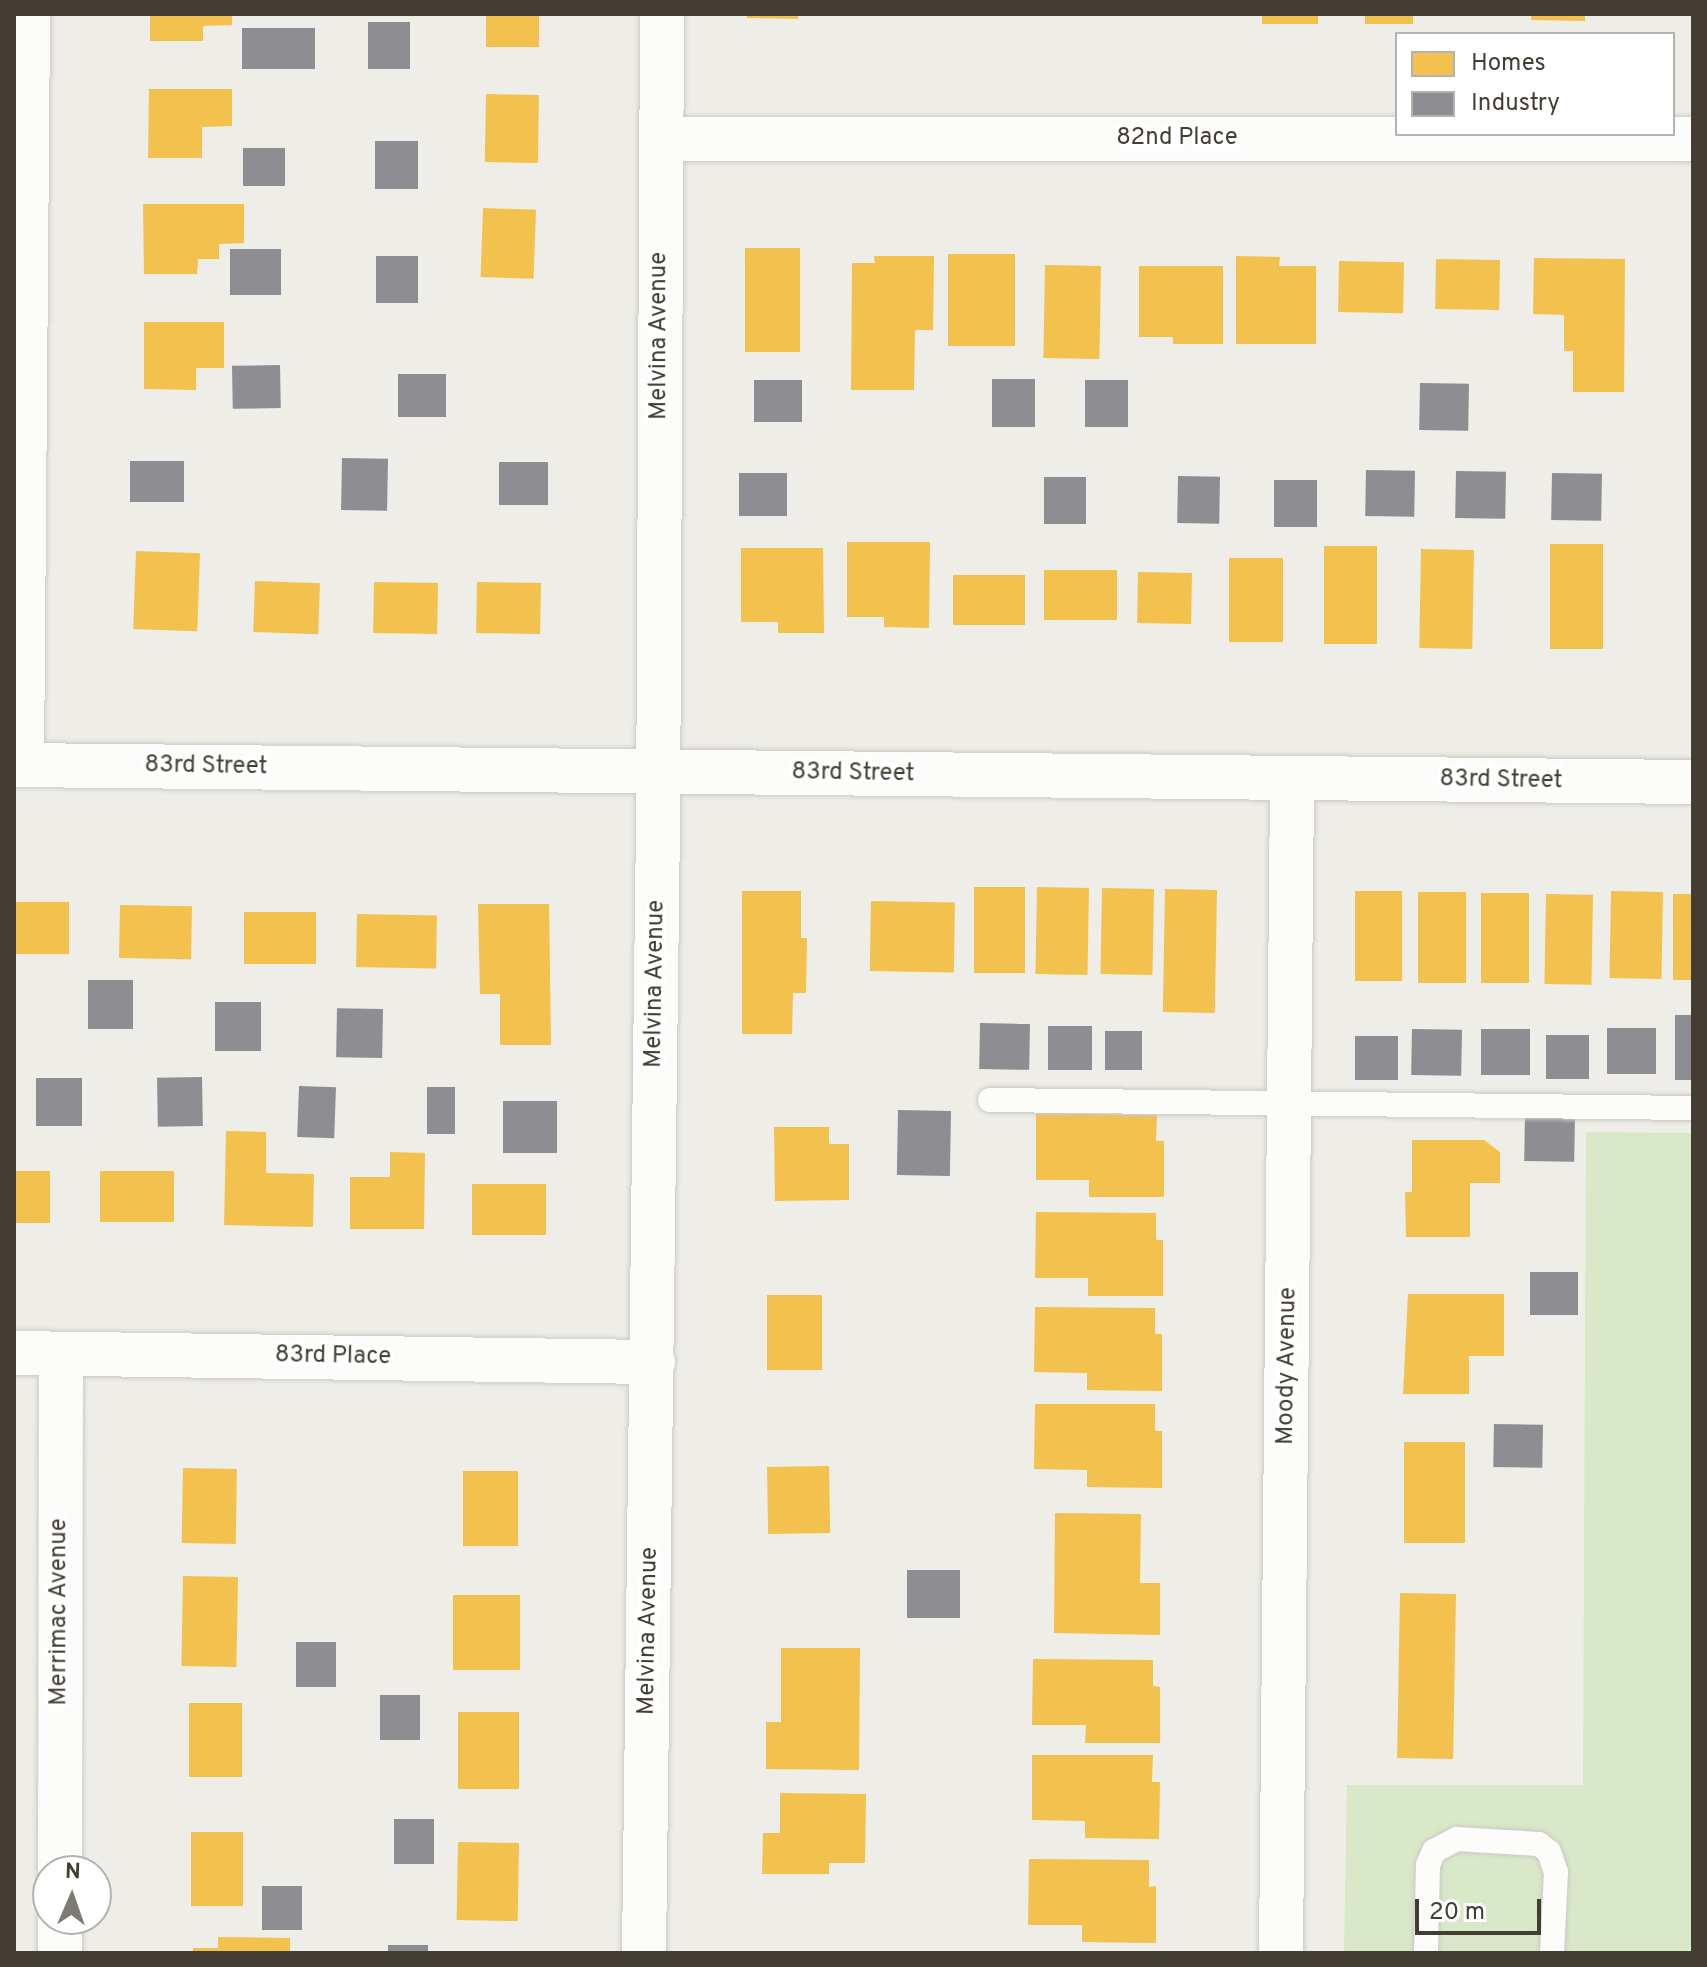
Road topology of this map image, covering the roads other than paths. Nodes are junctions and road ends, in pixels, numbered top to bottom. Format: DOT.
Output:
graph roads {
  1 [pos="28,14"];
  2 [pos="662,14"];
  3 [pos="661,139"];
  4 [pos="1693,139"];
  5 [pos="18,765"];
  6 [pos="658,773"];
  7 [pos="1292,779"];
  8 [pos="1693,782"];
  9 [pos="990,1100"];
  10 [pos="1291,1103"];
  11 [pos="1693,1108"];
  12 [pos="14,1353"];
  13 [pos="61,1354"];
  14 [pos="653,1362"];
  15 [pos="60,1855"];
  16 [pos="644,1953"];
  17 [pos="1281,1953"];
  18 [pos="1426,1953"];
  19 [pos="1552,1953"];
  1 -- 5 [label="street"];
  2 -- 3 [label="street, Melvina Avenue"];
  3 -- 4 [label="street, 82nd Place"];
  3 -- 6 [label="street, Melvina Avenue"];
  5 -- 6 [label="street, 83rd Street"];
  6 -- 7 [label="street, 83rd Street"];
  6 -- 14 [label="street, Melvina Avenue"];
  7 -- 8 [label="street, 83rd Street"];
  7 -- 10 [label="street, Moody Avenue"];
  9 -- 10 [label="lane"];
  10 -- 11 [label="lane"];
  10 -- 17 [label="street, Moody Avenue"];
  12 -- 13 [label="street, 83rd Place"];
  13 -- 14 [label="street, 83rd Place"];
  13 -- 15 [label="street, Merrimac Avenue"];
  14 -- 16 [label="street, Melvina Avenue"];
  18 -- 19 [label="lane"];
}
